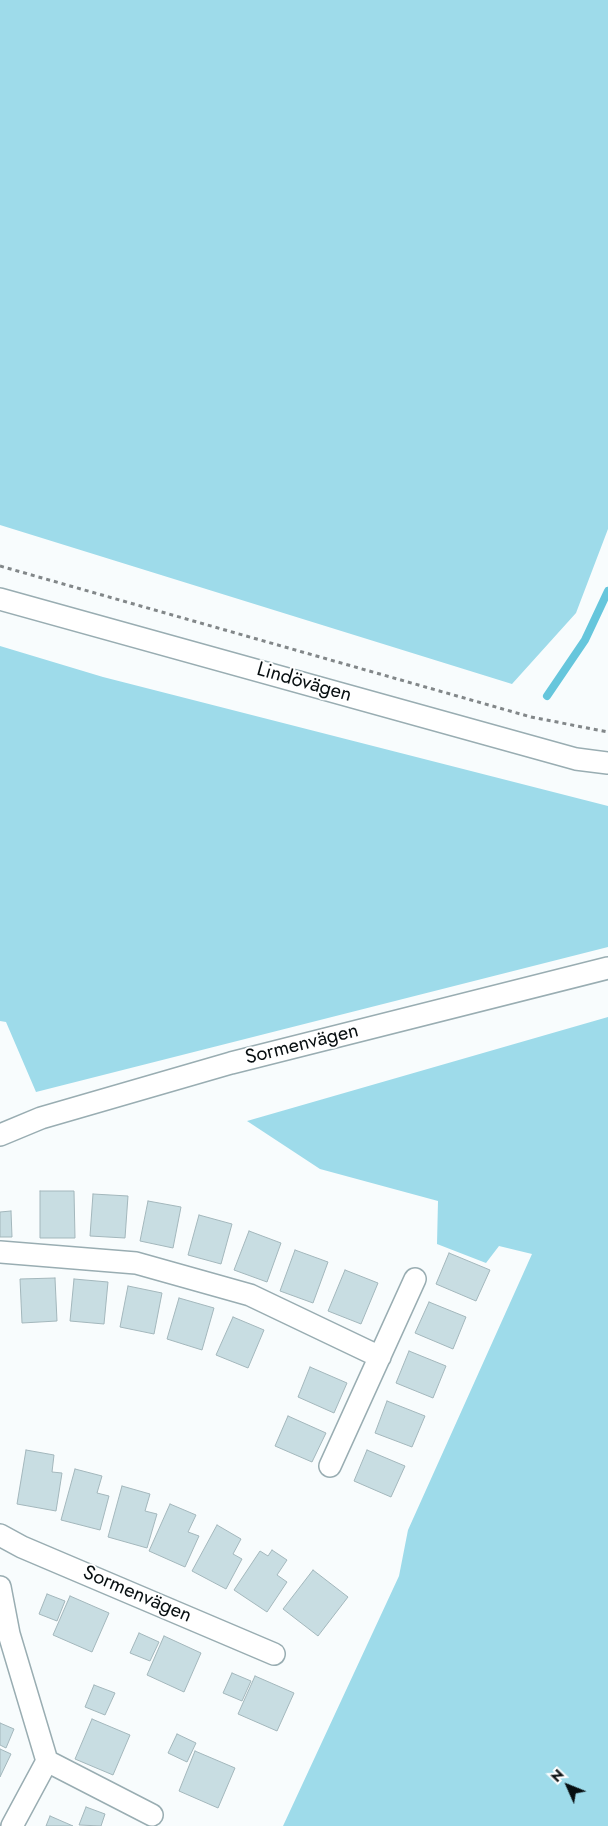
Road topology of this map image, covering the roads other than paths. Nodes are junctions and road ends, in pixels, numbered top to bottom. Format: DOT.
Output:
graph roads {
  1 [pos="0,599"];
  2 [pos="608,763"];
  3 [pos="608,968"];
  4 [pos="0,1134"];
  5 [pos="0,1252"];
  6 [pos="415,1279"];
  7 [pos="380,1357"];
  8 [pos="330,1466"];
  9 [pos="0,1535"];
  10 [pos="0,1587"];
  11 [pos="274,1654"];
  12 [pos="47,1761"];
  13 [pos="152,1815"];
  14 [pos="9,1823"];
  1 -- 2 [label="street, Lindövägen"];
  3 -- 4 [label="street, Sormenvägen"];
  5 -- 7 [label="street"];
  6 -- 7 [label="street"];
  7 -- 8 [label="street"];
  9 -- 11 [label="street, Sormenvägen"];
  10 -- 12 [label="street"];
  12 -- 13 [label="street"];
  12 -- 14 [label="street"];
}
